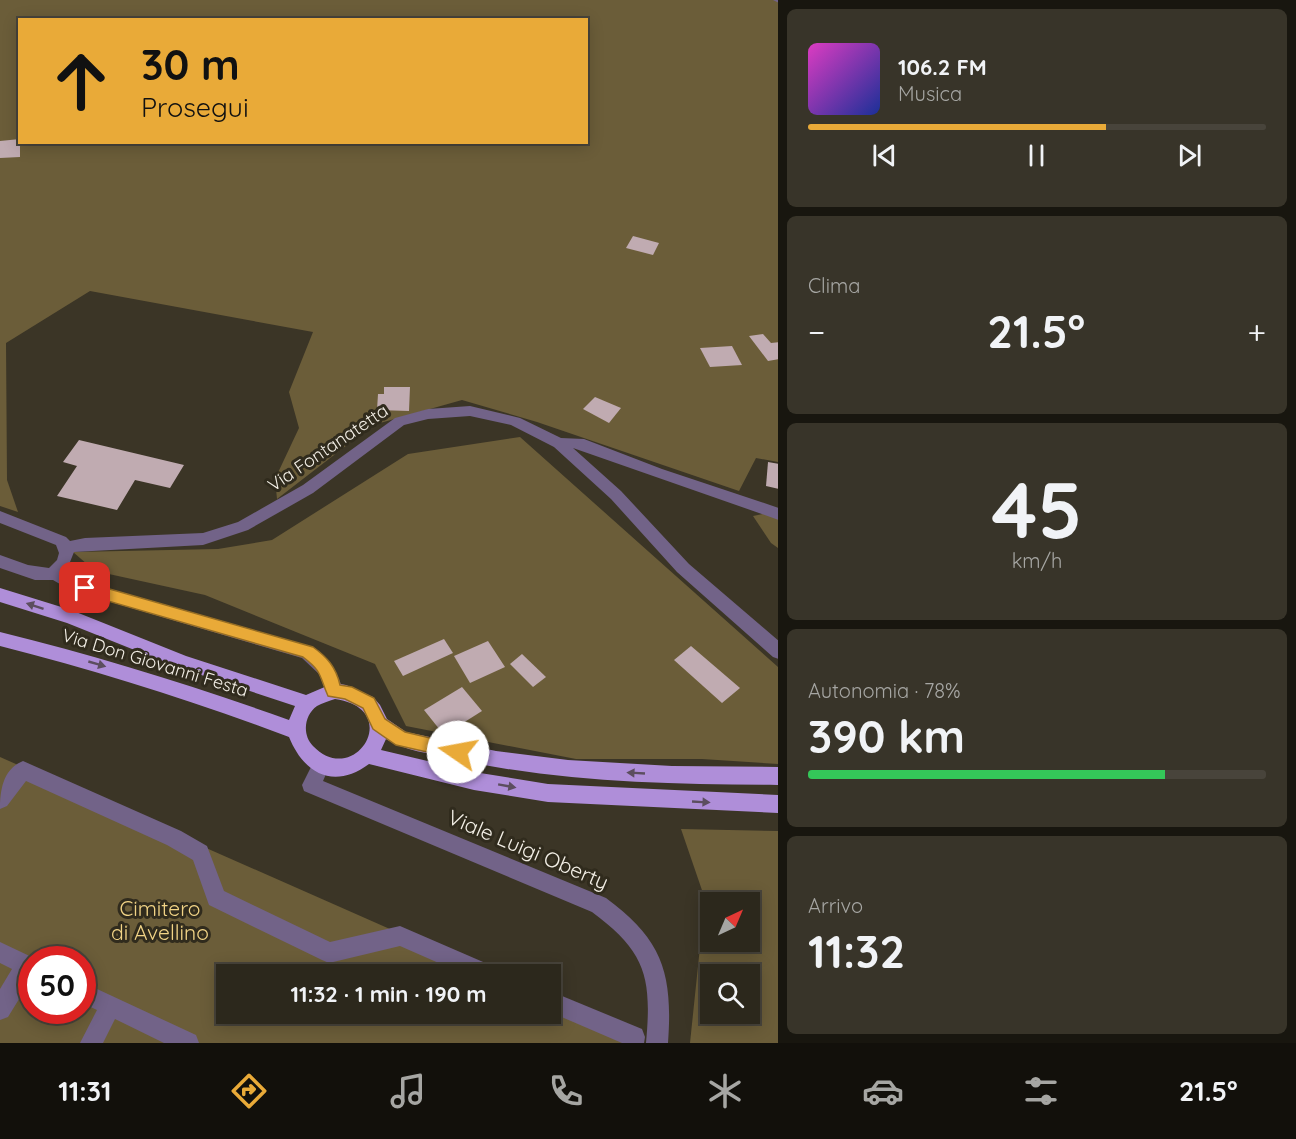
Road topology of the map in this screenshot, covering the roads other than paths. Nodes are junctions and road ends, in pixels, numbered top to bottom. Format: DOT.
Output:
graph roads {
  1 [pos="559,443"];
  2 [pos="778,514"];
  3 [pos="0,517"];
  4 [pos="67,548"];
  5 [pos="0,561"];
  6 [pos="56,573"];
  7 [pos="0,595"];
  8 [pos="0,639"];
  9 [pos="778,652"];
  10 [pos="334,691"];
  11 [pos="308,703"];
  12 [pos="379,724"];
  13 [pos="296,731"];
  14 [pos="368,755"];
  15 [pos="321,765"];
  16 [pos="778,776"];
  17 [pos="0,800"];
  18 [pos="778,804"];
  19 [pos="0,952"];
  20 [pos="18,961"];
  21 [pos="465,964"];
  22 [pos="18,983"];
  23 [pos="96,999"];
  24 [pos="111,1006"];
  25 [pos="561,1006"];
  26 [pos="0,1009"];
  27 [pos="91,1043"];
  28 [pos="188,1043"];
  29 [pos="633,1043"];
  30 [pos="657,1043"];
  1 -- 2 [label="street"];
  1 -- 4 [label="street, Via Fontanatetta"];
  1 -- 9 [label="street, Via Fontanatetta"];
  3 -- 4 [label="street"];
  4 -- 6 [label="street"];
  5 -- 6 [label="street"];
  6 -- 10 [label="street"];
  11 -- 7 [label="main road, Via Don Giovanni Festa, one-way"];
  8 -- 13 [label="main road, Via Don Giovanni Festa, one-way"];
  10 -- 11 [label="main road"];
  10 -- 12 [label="main road"];
  11 -- 13 [label="main road"];
  12 -- 14 [label="main road"];
  16 -- 12 [label="main road, one-way"];
  13 -- 15 [label="main road"];
  14 -- 15 [label="main road"];
  14 -- 18 [label="main road, one-way"];
  15 -- 30 [label="street, Viale Luigi Oberty"];
  17 -- 21 [label="street"];
  19 -- 20 [label="street"];
  22 -- 26 [label="street"];
  23 -- 24 [label="street"];
  24 -- 27 [label="street"];
  24 -- 28 [label="street"];
  25 -- 29 [label="street"];
}
